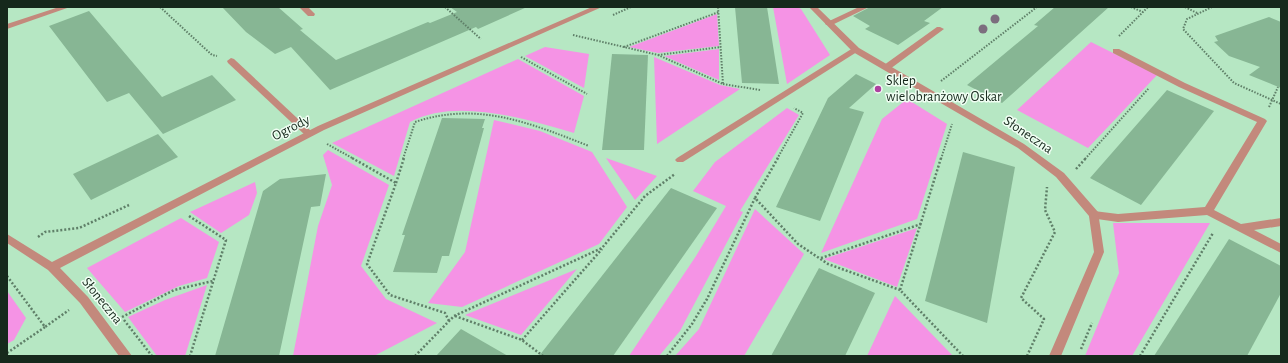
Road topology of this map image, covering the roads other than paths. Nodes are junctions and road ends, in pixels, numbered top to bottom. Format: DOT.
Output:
graph roads {
  1 [pos="66,7"];
  2 [pos="303,7"];
  3 [pos="598,7"];
  4 [pos="813,7"];
  5 [pos="865,7"];
  6 [pos="311,14"];
  7 [pos="829,23"];
  8 [pos="7,27"];
  9 [pos="940,29"];
  10 [pos="856,50"];
  11 [pos="1116,50"];
  12 [pos="231,61"];
  13 [pos="887,66"];
  14 [pos="309,134"];
  15 [pos="680,160"];
  16 [pos="1208,211"];
  17 [pos="1094,215"];
  18 [pos="1281,222"];
  19 [pos="1239,228"];
  20 [pos="7,238"];
  21 [pos="1281,249"];
  22 [pos="52,267"];
  23 [pos="126,356"];
  24 [pos="1055,356"];
  1 -- 8 [label="street"];
  2 -- 6 [label="street"];
  3 -- 14 [label="street, Ogrody"];
  4 -- 7 [label="street, Słoneczna"];
  5 -- 7 [label="street"];
  7 -- 10 [label="street, Słoneczna"];
  9 -- 13 [label="street"];
  10 -- 13 [label="street, Słoneczna"];
  10 -- 15 [label="street"];
  11 -- 16 [label="street"];
  12 -- 14 [label="street"];
  13 -- 17 [label="street, Słoneczna"];
  14 -- 22 [label="street, Ogrody"];
  16 -- 17 [label="street"];
  16 -- 19 [label="street"];
  17 -- 24 [label="street"];
  18 -- 19 [label="street"];
  19 -- 21 [label="street"];
  20 -- 22 [label="street"];
  22 -- 23 [label="street, Słoneczna"];
}
